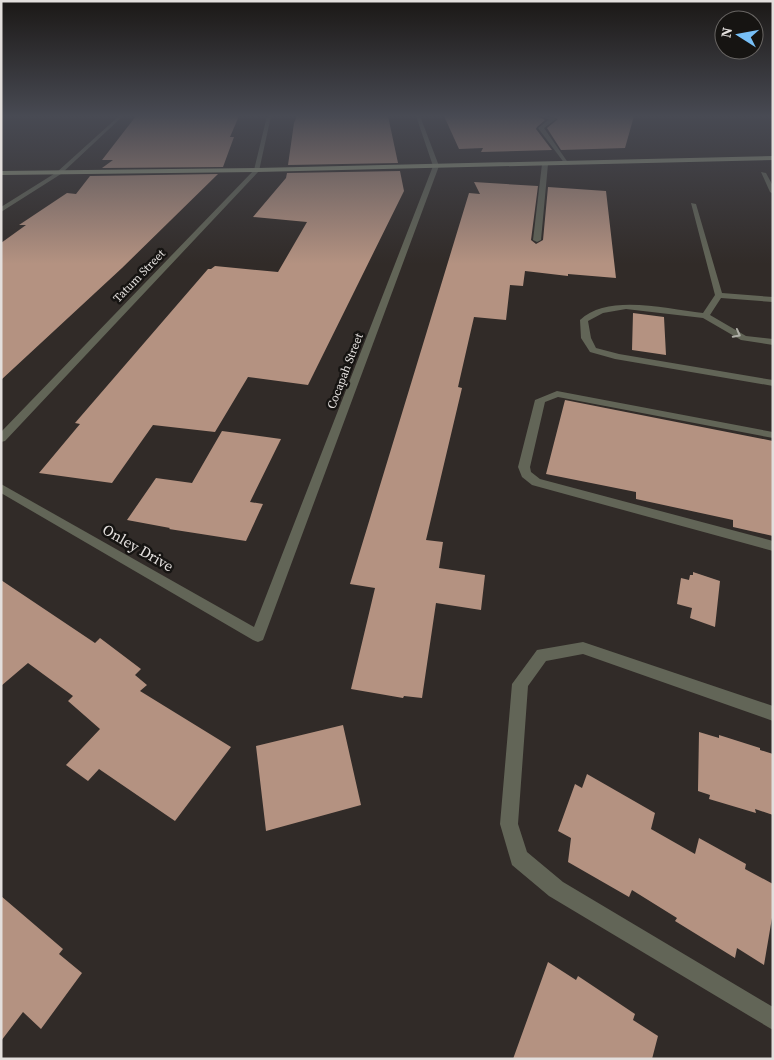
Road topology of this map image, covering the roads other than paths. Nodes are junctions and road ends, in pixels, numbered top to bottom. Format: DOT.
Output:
graph roads {
  1 [pos="67,165"];
  2 [pos="258,165"];
  3 [pos="465,165"];
  4 [pos="545,165"];
  5 [pos="436,166"];
  6 [pos="257,170"];
  7 [pos="1,173"];
  8 [pos="59,173"];
  9 [pos="763,173"];
  10 [pos="773,192"];
  11 [pos="693,204"];
  12 [pos="1,210"];
  13 [pos="537,240"];
  14 [pos="719,295"];
  15 [pos="773,300"];
  16 [pos="705,316"];
  17 [pos="773,342"];
  18 [pos="773,383"];
  19 [pos="773,436"];
  20 [pos="1,440"];
  21 [pos="1,488"];
  22 [pos="773,546"];
  23 [pos="258,636"];
  24 [pos="773,714"];
  25 [pos="773,1019"];
  1 -- 8 [label="street"];
  2 -- 6 [label="street"];
  3 -- 5 [label="main road"];
  4 -- 13 [label="street"];
  5 -- 6 [label="main road"];
  5 -- 23 [label="street, Cocapah Street"];
  6 -- 8 [label="main road"];
  6 -- 20 [label="street, Tatum Street"];
  7 -- 8 [label="main road"];
  8 -- 12 [label="street"];
  9 -- 10 [label="street"];
  11 -- 14 [label="street"];
  14 -- 15 [label="street"];
  14 -- 16 [label="street"];
  16 -- 17 [label="street, one-way"];
  16 -- 18 [label="street"];
  19 -- 22 [label="street"];
  21 -- 23 [label="street, Onley Drive"];
  24 -- 25 [label="street"];
}
